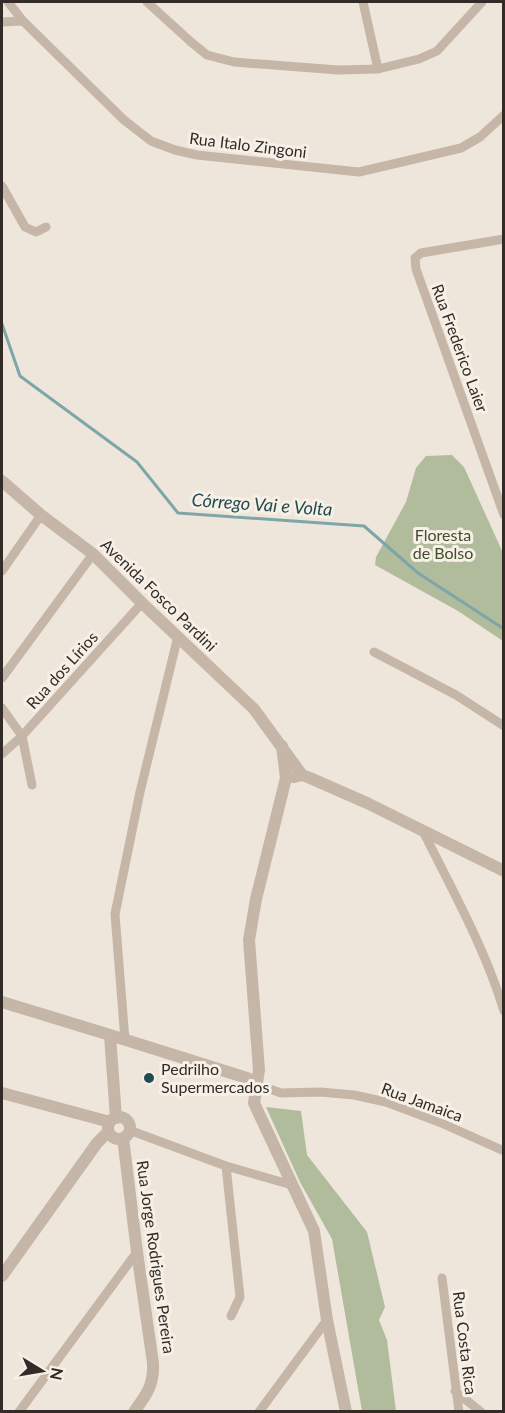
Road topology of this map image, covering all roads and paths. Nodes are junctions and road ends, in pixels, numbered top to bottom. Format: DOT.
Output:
graph roads {
  1 [pos="8,2"];
  2 [pos="147,2"];
  3 [pos="363,2"];
  4 [pos="482,2"];
  5 [pos="23,21"];
  6 [pos="2,22"];
  7 [pos="378,69"];
  8 [pos="504,115"];
  9 [pos="2,186"];
  10 [pos="46,227"];
  11 [pos="504,239"];
  12 [pos="2,482"];
  13 [pos="504,514"];
  14 [pos="41,515"];
  15 [pos="93,554"];
  16 [pos="2,571"];
  17 [pos="142,603"];
  18 [pos="178,636"];
  19 [pos="374,652"];
  20 [pos="2,678"];
  21 [pos="2,708"];
  22 [pos="504,726"];
  23 [pos="22,736"];
  24 [pos="282,746"];
  25 [pos="2,754"];
  26 [pos="302,775"];
  27 [pos="286,778"];
  28 [pos="32,785"];
  29 [pos="423,831"];
  30 [pos="504,871"];
  31 [pos="2,1002"];
  32 [pos="504,1011"];
  33 [pos="110,1035"];
  34 [pos="125,1040"];
  35 [pos="256,1084"];
  36 [pos="2,1093"];
  37 [pos="112,1124"];
  38 [pos="126,1134"];
  39 [pos="504,1151"];
  40 [pos="226,1166"];
  41 [pos="292,1185"];
  42 [pos="137,1252"];
  43 [pos="2,1276"];
  44 [pos="442,1278"];
  45 [pos="231,1316"];
  46 [pos="327,1320"];
  47 [pos="455,1390"];
  48 [pos="19,1412"];
  49 [pos="135,1412"];
  50 [pos="259,1412"];
  51 [pos="346,1412"];
  52 [pos="459,1412"];
  53 [pos="481,1412"];
  1 -- 5 [label="street, Rua Italo Zingoni"];
  2 -- 7 [label="street"];
  3 -- 7 [label="street"];
  4 -- 7 [label="street"];
  5 -- 6 [label="street"];
  5 -- 8 [label="street, Rua Italo Zingoni"];
  9 -- 10 [label="street"];
  11 -- 13 [label="street, Rua Frederico Laier"];
  12 -- 14 [label="street, Avenida Fosco Pardini"];
  14 -- 15 [label="street, Avenida Fosco Pardini"];
  14 -- 16 [label="street"];
  15 -- 17 [label="street, Avenida Fosco Pardini"];
  15 -- 20 [label="street"];
  17 -- 18 [label="street, Avenida Fosco Pardini"];
  17 -- 23 [label="street, Rua dos Lírios"];
  18 -- 24 [label="street, Avenida Fosco Pardini"];
  18 -- 34 [label="street"];
  19 -- 22 [label="street"];
  21 -- 23 [label="street"];
  23 -- 25 [label="street, Rua dos Lírios"];
  23 -- 28 [label="street"];
  24 -- 26 [label="street, Avenida Fosco Pardini"];
  24 -- 27 [label="street"];
  26 -- 27 [label="street"];
  26 -- 29 [label="street"];
  27 -- 35 [label="street"];
  29 -- 30 [label="street"];
  29 -- 32 [label="street"];
  31 -- 33 [label="street"];
  33 -- 34 [label="street"];
  33 -- 37 [label="street"];
  34 -- 35 [label="street"];
  35 -- 39 [label="street, Rua Jamaica"];
  35 -- 41 [label="street"];
  36 -- 37 [label="street"];
  37 -- 38 [label="street"];
  37 -- 38 [label="street"];
  37 -- 43 [label="street"];
  38 -- 40 [label="street"];
  38 -- 42 [label="street, Rua Jorge Rodrigues Pereira"];
  40 -- 41 [label="street"];
  40 -- 45 [label="street"];
  41 -- 46 [label="street"];
  42 -- 48 [label="street"];
  42 -- 49 [label="street, Rua Jorge Rodrigues Pereira"];
  44 -- 47 [label="street, Rua Costa Rica"];
  46 -- 50 [label="street"];
  46 -- 51 [label="street"];
  47 -- 52 [label="street, Rua Costa Rica"];
  47 -- 53 [label="street"];
}
